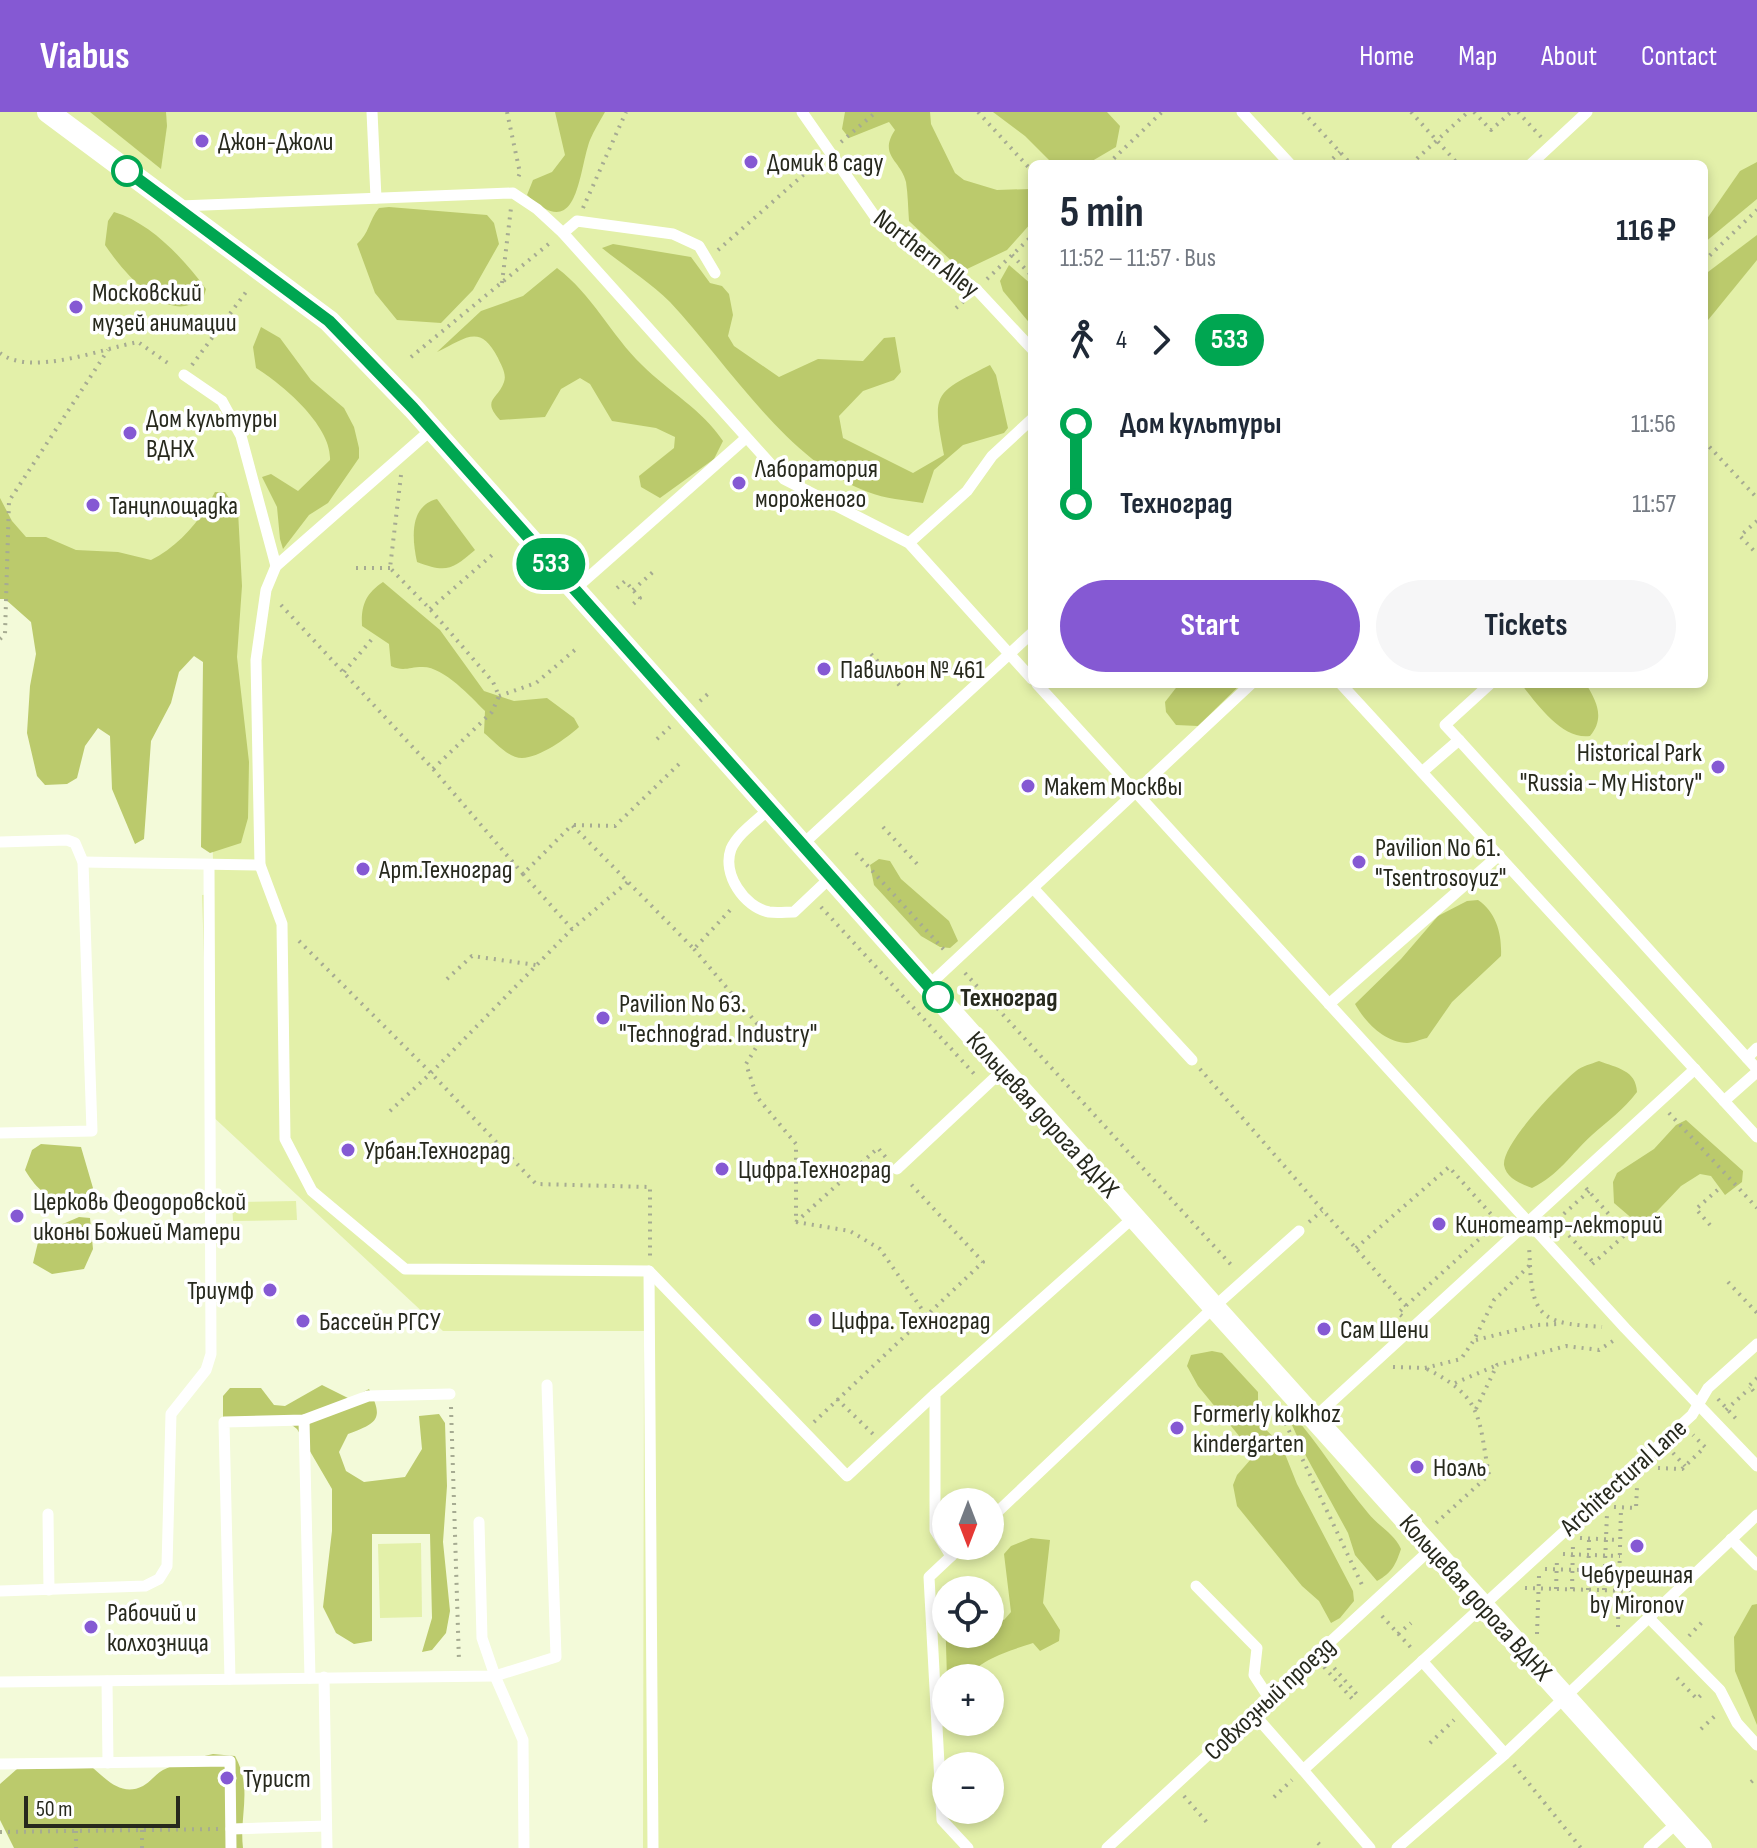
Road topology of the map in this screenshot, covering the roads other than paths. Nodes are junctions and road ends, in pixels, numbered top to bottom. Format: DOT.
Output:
graph roads {
  1 [pos="48,112"];
  2 [pos="372,112"];
  3 [pos="802,112"];
  4 [pos="1242,112"];
  5 [pos="1587,112"];
  6 [pos="1286,160"];
  7 [pos="1535,160"];
  8 [pos="376,198"];
  9 [pos="172,206"];
  10 [pos="563,233"];
  11 [pos="715,273"];
  12 [pos="1028,345"];
  13 [pos="184,375"];
  14 [pos="1028,423"];
  15 [pos="432,429"];
  16 [pos="746,438"];
  17 [pos="909,543"];
  18 [pos="276,566"];
  19 [pos="574,590"];
  20 [pos="1028,637"];
  21 [pos="1010,653"];
  22 [pos="1028,674"];
  23 [pos="1041,688"];
  24 [pos="1247,688"];
  25 [pos="1345,688"];
  26 [pos="1486,688"];
  27 [pos="1459,740"];
  28 [pos="1422,772"];
  29 [pos="1135,792"];
  30 [pos="770,808"];
  31 [pos="0,842"];
  32 [pos="803,844"];
  33 [pos="1499,855"];
  34 [pos="83,862"];
  35 [pos="209,865"];
  36 [pos="260,865"];
  37 [pos="832,876"];
  38 [pos="1033,888"];
  39 [pos="928,986"];
  40 [pos="1329,1004"];
  41 [pos="1757,1048"];
  42 [pos="1747,1058"];
  43 [pos="1192,1060"];
  44 [pos="1004,1069"];
  45 [pos="1695,1069"];
  46 [pos="1757,1070"];
  47 [pos="1724,1101"];
  48 [pos="0,1133"];
  49 [pos="1757,1137"];
  50 [pos="897,1169"];
  51 [pos="1134,1217"];
  52 [pos="1528,1222"];
  53 [pos="1299,1231"];
  54 [pos="649,1271"];
  55 [pos="1214,1307"];
  56 [pos="1757,1344"];
  57 [pos="547,1385"];
  58 [pos="450,1394"];
  59 [pos="935,1394"];
  60 [pos="1699,1403"];
  61 [pos="1315,1417"];
  62 [pos="304,1420"];
  63 [pos="1757,1466"];
  64 [pos="935,1488"];
  65 [pos="1004,1506"];
  66 [pos="48,1514"];
  67 [pos="1757,1515"];
  68 [pos="479,1522"];
  69 [pos="1432,1537"];
  70 [pos="1731,1539"];
  71 [pos="947,1560"];
  72 [pos="1757,1565"];
  73 [pos="1196,1586"];
  74 [pos="49,1590"];
  75 [pos="0,1591"];
  76 [pos="1483,1605"];
  77 [pos="1649,1618"];
  78 [pos="1422,1661"];
  79 [pos="495,1676"];
  80 [pos="324,1677"];
  81 [pos="310,1678"];
  82 [pos="230,1679"];
  83 [pos="107,1681"];
  84 [pos="0,1682"];
  85 [pos="1566,1696"];
  86 [pos="1269,1698"];
  87 [pos="1253,1713"];
  88 [pos="1756,1741"];
  89 [pos="1505,1754"];
  90 [pos="108,1763"];
  91 [pos="0,1764"];
  92 [pos="1303,1770"];
  93 [pos="1678,1822"];
  94 [pos="326,1826"];
  95 [pos="231,1829"];
  96 [pos="231,1848"];
  97 [pos="327,1848"];
  98 [pos="524,1848"];
  99 [pos="653,1848"];
  100 [pos="968,1848"];
  101 [pos="1107,1848"];
  102 [pos="1370,1848"];
  103 [pos="1397,1848"];
  104 [pos="1649,1848"];
  105 [pos="1701,1848"];
  1 -- 9 [label="street, Кольцевая дорога ВДНХ"];
  2 -- 8 [label="lane"];
  3 -- 12 [label="lane, Northern Alley"];
  4 -- 6 [label="lane"];
  5 -- 7 [label="lane"];
  8 -- 9 [label="lane"];
  8 -- 10 [label="lane"];
  9 -- 15 [label="street, Кольцевая дорога ВДНХ"];
  10 -- 11 [label="lane"];
  10 -- 16 [label="lane"];
  13 -- 18 [label="lane"];
  14 -- 17 [label="lane"];
  15 -- 18 [label="lane"];
  15 -- 19 [label="street, Кольцевая дорога ВДНХ"];
  16 -- 17 [label="lane"];
  16 -- 19 [label="lane"];
  17 -- 21 [label="lane"];
  18 -- 36 [label="lane"];
  19 -- 30 [label="street, Кольцевая дорога ВДНХ"];
  20 -- 21 [label="lane"];
  21 -- 22 [label="lane"];
  21 -- 32 [label="lane"];
  23 -- 29 [label="lane"];
  24 -- 29 [label="lane"];
  25 -- 28 [label="lane"];
  26 -- 27 [label="lane"];
  27 -- 28 [label="lane"];
  27 -- 42 [label="lane"];
  28 -- 33 [label="lane"];
  29 -- 38 [label="lane"];
  29 -- 40 [label="lane"];
  30 -- 32 [label="street, Кольцевая дорога ВДНХ"];
  30 -- 37 [label="lane"];
  31 -- 34 [label="lane"];
  32 -- 37 [label="street, Кольцевая дорога ВДНХ"];
  33 -- 40 [label="lane"];
  33 -- 45 [label="lane"];
  34 -- 35 [label="lane"];
  34 -- 48 [label="lane"];
  35 -- 36 [label="lane"];
  35 -- 74 [label="lane"];
  36 -- 54 [label="lane"];
  37 -- 39 [label="street, Кольцевая дорога ВДНХ"];
  38 -- 39 [label="lane"];
  38 -- 43 [label="lane"];
  39 -- 44 [label="street, Кольцевая дорога ВДНХ"];
  40 -- 52 [label="lane"];
  41 -- 42 [label="lane"];
  42 -- 46 [label="lane"];
  44 -- 50 [label="lane"];
  44 -- 51 [label="street, Кольцевая дорога ВДНХ"];
  45 -- 47 [label="lane"];
  45 -- 52 [label="lane"];
  46 -- 47 [label="lane"];
  47 -- 49 [label="lane"];
  51 -- 55 [label="street, Кольцевая дорога ВДНХ"];
  51 -- 59 [label="lane"];
  52 -- 60 [label="lane"];
  52 -- 61 [label="lane"];
  53 -- 55 [label="lane"];
  54 -- 59 [label="lane"];
  54 -- 99 [label="lane"];
  55 -- 61 [label="street, Кольцевая дорога ВДНХ"];
  55 -- 65 [label="lane"];
  56 -- 60 [label="lane, Architectural Lane"];
  57 -- 79 [label="lane"];
  58 -- 62 [label="lane"];
  59 -- 64 [label="lane"];
  60 -- 63 [label="lane"];
  60 -- 76 [label="lane, Architectural Lane"];
  61 -- 69 [label="street, Кольцевая дорога ВДНХ"];
  62 -- 81 [label="lane"];
  62 -- 82 [label="lane"];
  66 -- 74 [label="lane"];
  67 -- 70 [label="lane"];
  68 -- 79 [label="lane"];
  69 -- 76 [label="street, Кольцевая дорога ВДНХ"];
  69 -- 86 [label="lane, Совхозный проезд"];
  70 -- 72 [label="lane"];
  70 -- 77 [label="lane"];
  71 -- 100 [label="lane"];
  73 -- 86 [label="lane"];
  74 -- 75 [label="lane"];
  76 -- 78 [label="lane, Architectural Lane"];
  76 -- 85 [label="street, Кольцевая дорога ВДНХ"];
  77 -- 85 [label="lane"];
  77 -- 88 [label="lane"];
  78 -- 89 [label="lane"];
  78 -- 92 [label="lane, Architectural Lane"];
  79 -- 80 [label="lane"];
  79 -- 98 [label="lane"];
  80 -- 81 [label="lane"];
  80 -- 94 [label="lane"];
  81 -- 82 [label="lane"];
  82 -- 83 [label="lane"];
  83 -- 84 [label="lane"];
  83 -- 90 [label="lane"];
  85 -- 89 [label="lane"];
  85 -- 93 [label="street, Кольцевая дорога ВДНХ"];
  86 -- 87 [label="lane, Совхозный проезд"];
  87 -- 92 [label="lane"];
  87 -- 101 [label="lane, Совхозный проезд"];
  89 -- 103 [label="lane"];
  90 -- 91 [label="lane"];
  90 -- 95 [label="lane"];
  92 -- 102 [label="lane"];
  93 -- 104 [label="lane"];
  93 -- 105 [label="street, Кольцевая дорога ВДНХ"];
  94 -- 95 [label="lane"];
  94 -- 97 [label="lane"];
  95 -- 96 [label="lane"];
}
